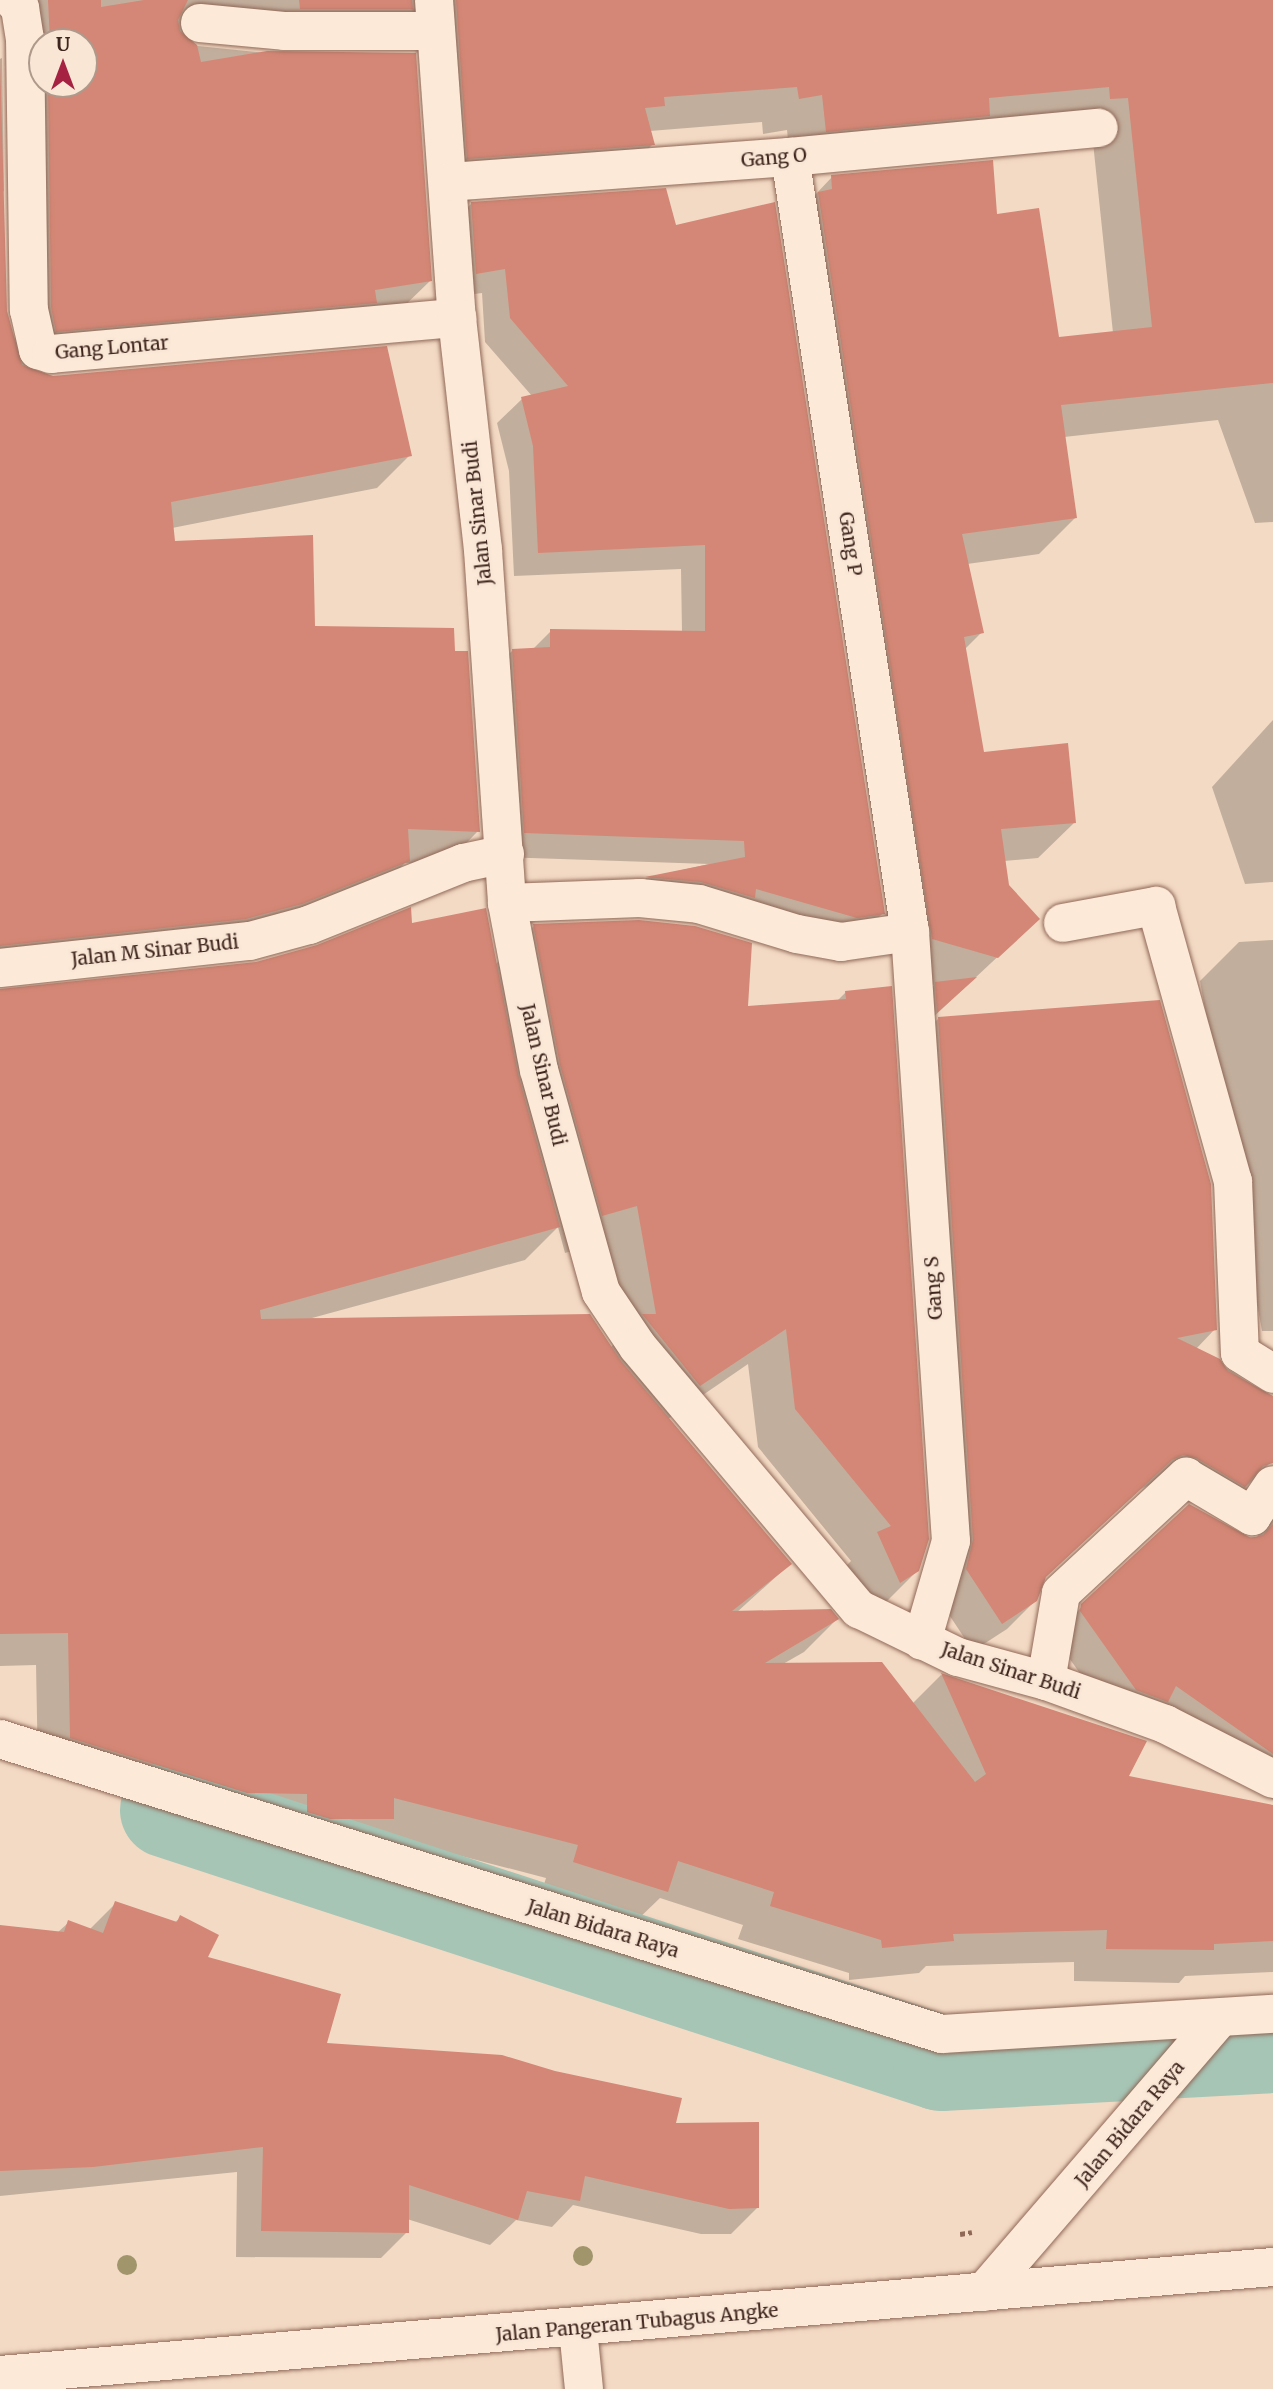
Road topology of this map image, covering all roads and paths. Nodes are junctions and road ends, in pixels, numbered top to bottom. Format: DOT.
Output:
graph roads {
  1 [pos="13,0"];
  2 [pos="435,16"];
  3 [pos="200,23"];
  4 [pos="1099,128"];
  5 [pos="790,157"];
  6 [pos="449,182"];
  7 [pos="457,318"];
  8 [pos="505,854"];
  9 [pos="507,903"];
  10 [pos="1063,923"];
  11 [pos="910,932"];
  12 [pos="0,968"];
  13 [pos="1273,1374"];
  14 [pos="1273,1485"];
  15 [pos="922,1641"];
  16 [pos="1046,1681"];
  17 [pos="0,1739"];
  18 [pos="1273,1779"];
  19 [pos="1273,2014"];
  20 [pos="1210,2030"];
  21 [pos="974,2232"];
  22 [pos="960,2234"];
  23 [pos="1273,2267"];
  24 [pos="984,2292"];
  25 [pos="578,2329"];
  26 [pos="0,2375"];
  27 [pos="584,2389"];
  1 -- 7 [label="street, Gang Lontar"];
  2 -- 3 [label="street"];
  2 -- 6 [label="street, Jalan Sinar Budi"];
  4 -- 5 [label="street, Gang O"];
  5 -- 6 [label="street, Gang O"];
  5 -- 11 [label="street, Gang P"];
  6 -- 7 [label="street, Jalan Sinar Budi"];
  7 -- 8 [label="street, Jalan Sinar Budi"];
  8 -- 9 [label="street, Jalan Sinar Budi"];
  8 -- 12 [label="street, Jalan M Sinar Budi"];
  9 -- 11 [label="street"];
  9 -- 15 [label="street, Jalan Sinar Budi"];
  10 -- 13 [label="street"];
  11 -- 15 [label="street, Gang S"];
  14 -- 16 [label="street"];
  15 -- 16 [label="street, Jalan Sinar Budi"];
  16 -- 18 [label="street, Jalan Sinar Budi"];
  17 -- 20 [label="street, Jalan Bidara Raya"];
  19 -- 20 [label="street, Jalan Bidara Raya"];
  20 -- 24 [label="street, Jalan Bidara Raya"];
  21 -- 22 [label="path"];
  23 -- 24 [label="street, Jalan Pangeran Tubagus Angke"];
  24 -- 25 [label="street, Jalan Pangeran Tubagus Angke"];
  25 -- 26 [label="street, Jalan Pangeran Tubagus Angke"];
  25 -- 27 [label="street"];
}
